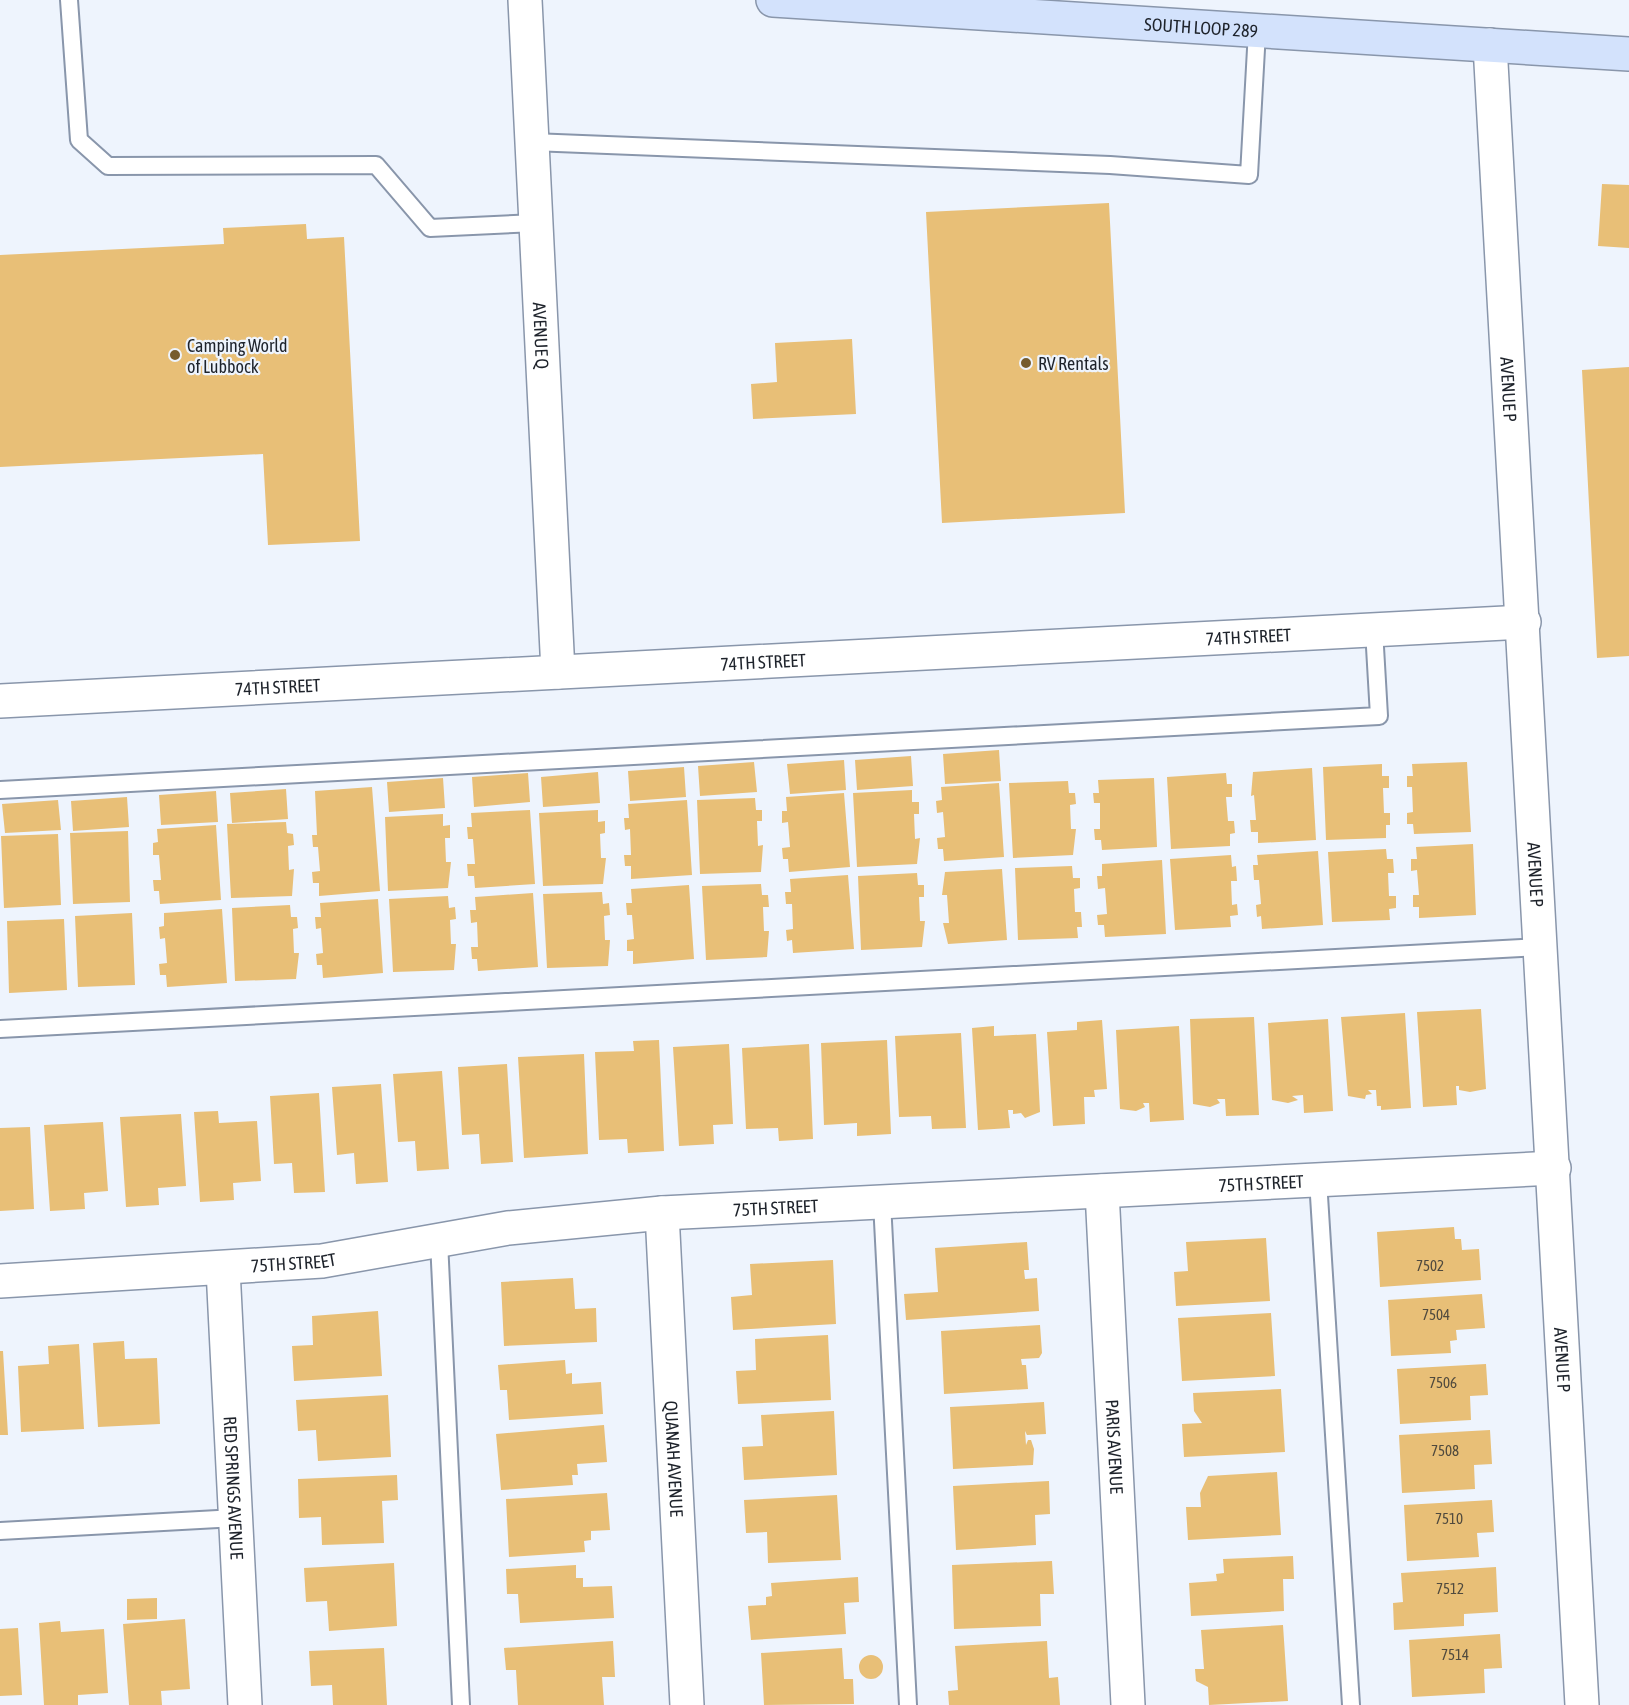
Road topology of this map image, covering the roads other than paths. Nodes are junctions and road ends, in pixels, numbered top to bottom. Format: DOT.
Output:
graph roads {
  1 [pos="69,0"];
  2 [pos="525,0"];
  3 [pos="773,0"];
  4 [pos="1257,31"];
  5 [pos="1490,45"];
  6 [pos="1629,54"];
  7 [pos="532,142"];
  8 [pos="536,223"];
  9 [pos="1524,622"];
  10 [pos="1374,630"];
  11 [pos="558,672"];
  12 [pos="0,701"];
  13 [pos="0,790"];
  14 [pos="1542,947"];
  15 [pos="0,1029"];
  16 [pos="1554,1168"];
  17 [pos="1318,1180"];
  18 [pos="1102,1191"];
  19 [pos="882,1202"];
  20 [pos="662,1213"];
  21 [pos="439,1241"];
  22 [pos="223,1269"];
  23 [pos="0,1281"];
  24 [pos="236,1518"];
  25 [pos="0,1531"];
  26 [pos="245,1705"];
  27 [pos="461,1705"];
  28 [pos="687,1705"];
  29 [pos="908,1705"];
  30 [pos="1128,1705"];
  31 [pos="1352,1705"];
  32 [pos="1582,1705"];
  1 -- 8 [label="lane"];
  2 -- 7 [label="street, AVENUE Q"];
  3 -- 4 [label="main road, SOUTH LOOP 289"];
  4 -- 5 [label="main road, SOUTH LOOP 289"];
  4 -- 7 [label="lane"];
  5 -- 6 [label="main road, SOUTH LOOP 289"];
  5 -- 9 [label="street, AVENUE P"];
  7 -- 8 [label="street, AVENUE Q"];
  8 -- 11 [label="street, AVENUE Q"];
  9 -- 10 [label="street, 74TH STREET"];
  9 -- 14 [label="street, AVENUE P"];
  10 -- 11 [label="street, 74TH STREET"];
  10 -- 13 [label="lane"];
  11 -- 12 [label="street, 74TH STREET"];
  14 -- 15 [label="lane"];
  14 -- 16 [label="street, AVENUE P"];
  16 -- 17 [label="street, 75TH STREET"];
  16 -- 32 [label="street, AVENUE P"];
  17 -- 18 [label="street, 75TH STREET"];
  17 -- 31 [label="lane"];
  18 -- 19 [label="street, 75TH STREET"];
  18 -- 30 [label="street, PARIS AVENUE"];
  19 -- 20 [label="street, 75TH STREET"];
  19 -- 29 [label="lane"];
  20 -- 21 [label="street, 75TH STREET"];
  20 -- 28 [label="street, QUANAH AVENUE"];
  21 -- 22 [label="street, 75TH STREET"];
  21 -- 27 [label="lane"];
  22 -- 23 [label="street, 75TH STREET"];
  22 -- 24 [label="street, RED SPRINGS AVENUE"];
  24 -- 25 [label="lane"];
  24 -- 26 [label="street, RED SPRINGS AVENUE"];
}
